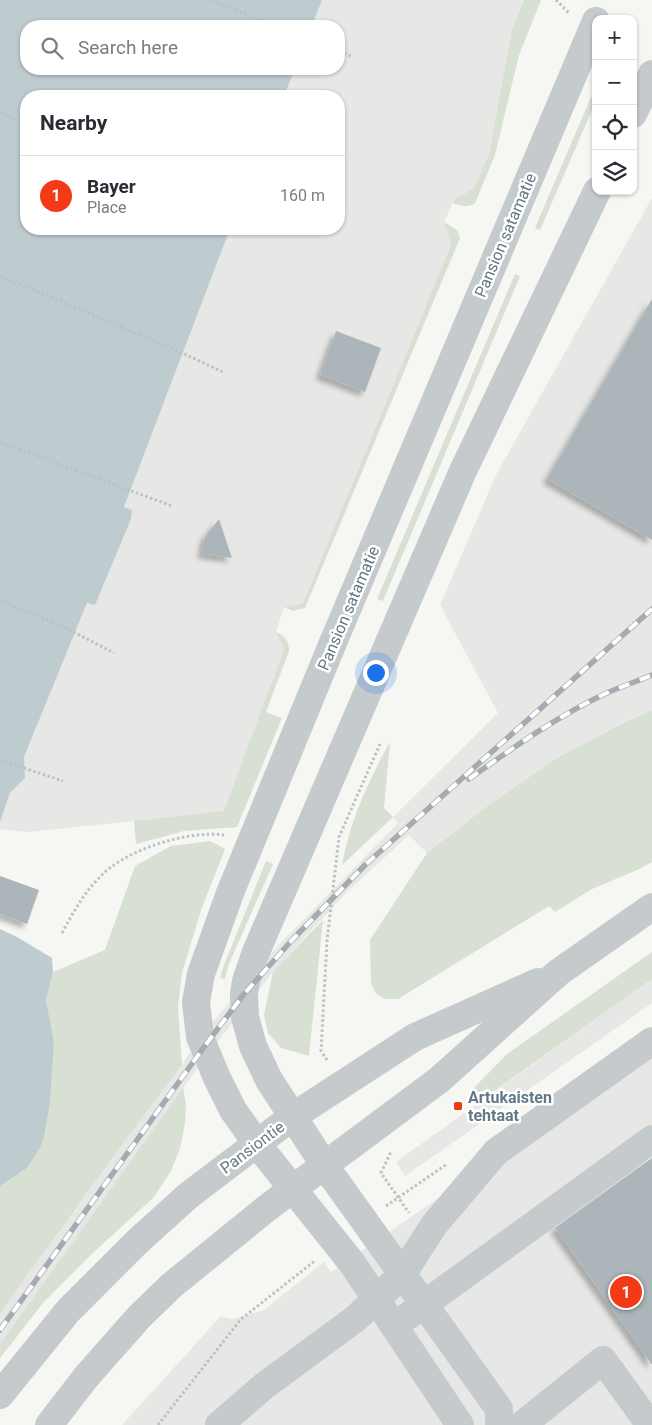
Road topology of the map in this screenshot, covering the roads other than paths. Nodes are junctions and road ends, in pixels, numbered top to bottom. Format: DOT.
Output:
graph roads {
  1 [pos="606,0"];
  2 [pos="598,15"];
  3 [pos="592,29"];
  4 [pos="652,74"];
  5 [pos="637,106"];
  6 [pos="595,195"];
  7 [pos="652,907"];
  8 [pos="559,972"];
  9 [pos="652,1041"];
  10 [pos="292,1117"];
  11 [pos="652,1139"];
  12 [pos="257,1144"];
  13 [pos="325,1166"];
  14 [pos="293,1190"];
  15 [pos="402,1275"];
  16 [pos="376,1298"];
  17 [pos="423,1304"];
  18 [pos="395,1326"];
  19 [pos="0,1395"];
  20 [pos="48,1425"];
  21 [pos="219,1425"];
  22 [pos="460,1425"];
  23 [pos="499,1425"];
  24 [pos="522,1425"];
  25 [pos="650,1425"];
  1 -- 2 [label="street, Pansion satamatie"];
  3 -- 12 [label="street, Pansion satamatie"];
  4 -- 5 [label="street"];
  6 -- 10 [label="street"];
  7 -- 8 [label="street, Pansiontie"];
  8 -- 10 [label="street, Pansiontie"];
  8 -- 13 [label="street, Pansiontie"];
  9 -- 15 [label="street"];
  10 -- 12 [label="street, Pansiontie"];
  10 -- 13 [label="street"];
  11 -- 17 [label="street"];
  12 -- 14 [label="street, Pansion satamatie"];
  12 -- 19 [label="street, Pansiontie"];
  13 -- 14 [label="street, Pansiontie"];
  13 -- 15 [label="street"];
  14 -- 16 [label="street, Pansion satamatie"];
  14 -- 20 [label="street, Pansiontie"];
  15 -- 16 [label="street"];
  15 -- 17 [label="street"];
  16 -- 18 [label="street, Pansion satamatie"];
  16 -- 21 [label="street"];
  17 -- 18 [label="street"];
  17 -- 23 [label="street"];
  18 -- 22 [label="street, Pansion satamatie"];
  24 -- 25 [label="street"];
}
